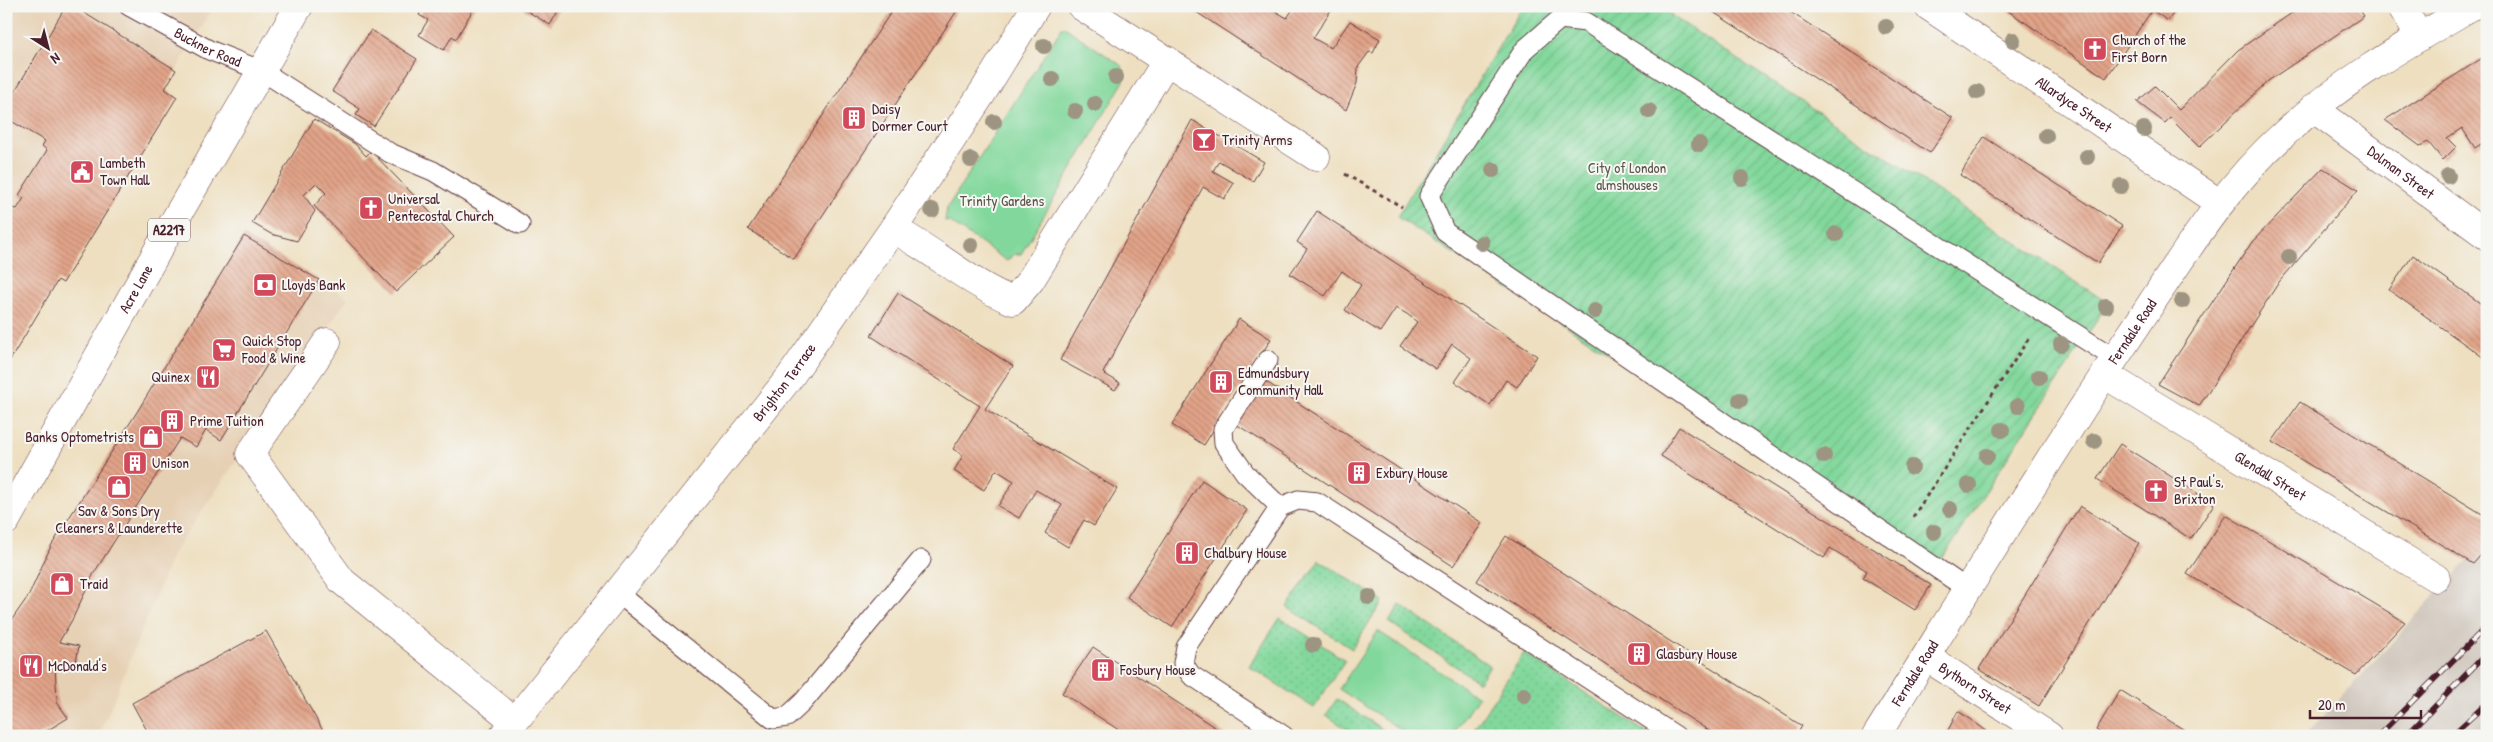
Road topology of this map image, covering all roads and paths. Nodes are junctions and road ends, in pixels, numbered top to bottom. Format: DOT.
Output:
graph roads {
  1 [pos="128,6"];
  2 [pos="299,6"];
  3 [pos="1036,6"];
  4 [pos="1081,6"];
  5 [pos="2401,6"];
  6 [pos="2472,6"];
  7 [pos="1940,9"];
  8 [pos="2420,37"];
  9 [pos="1167,60"];
  10 [pos="262,71"];
  11 [pos="2313,108"];
  12 [pos="1316,157"];
  13 [pos="2219,203"];
  14 [pos="520,224"];
  15 [pos="893,229"];
  16 [pos="1445,232"];
  17 [pos="2487,236"];
  18 [pos="2044,314"];
  19 [pos="327,342"];
  20 [pos="1268,360"];
  21 [pos="2109,366"];
  22 [pos="1280,507"];
  23 [pos="8,513"];
  24 [pos="1898,541"];
  25 [pos="921,560"];
  26 [pos="2436,578"];
  27 [pos="1967,589"];
  28 [pos="618,593"];
  29 [pos="1926,657"];
  30 [pos="509,728"];
  31 [pos="1284,736"];
  32 [pos="1676,736"];
  33 [pos="1876,736"];
  34 [pos="2049,736"];
  1 -- 10 [label="lane, Buckner Road"];
  2 -- 10 [label="street, Acre Lane / A2217"];
  3 -- 15 [label="street, Brighton Terrace"];
  4 -- 9 [label="street"];
  5 -- 8 [label="street"];
  6 -- 8 [label="street, Ferndale Road"];
  7 -- 13 [label="street, Allardyce Street"];
  8 -- 11 [label="street, Ferndale Road"];
  9 -- 12 [label="street"];
  9 -- 15 [label="street"];
  10 -- 14 [label="lane, Buckner Road"];
  10 -- 23 [label="street, Acre Lane / A2217"];
  11 -- 13 [label="street, Ferndale Road"];
  11 -- 17 [label="street, Dolman Street"];
  12 -- 16 [label="path"];
  13 -- 21 [label="street, Ferndale Road"];
  15 -- 28 [label="street, Brighton Terrace"];
  16 -- 18 [label="lane"];
  16 -- 24 [label="lane"];
  18 -- 21 [label="lane"];
  18 -- 24 [label="path"];
  19 -- 30 [label="street"];
  20 -- 22 [label="lane"];
  21 -- 26 [label="street, Glendall Street"];
  21 -- 27 [label="street, Ferndale Road"];
  22 -- 31 [label="lane"];
  22 -- 32 [label="lane"];
  24 -- 27 [label="lane"];
  25 -- 28 [label="lane"];
  27 -- 29 [label="street, Ferndale Road"];
  28 -- 30 [label="street, Brighton Terrace"];
  29 -- 33 [label="street, Ferndale Road"];
  29 -- 34 [label="street, Bythorn Street"];
}
